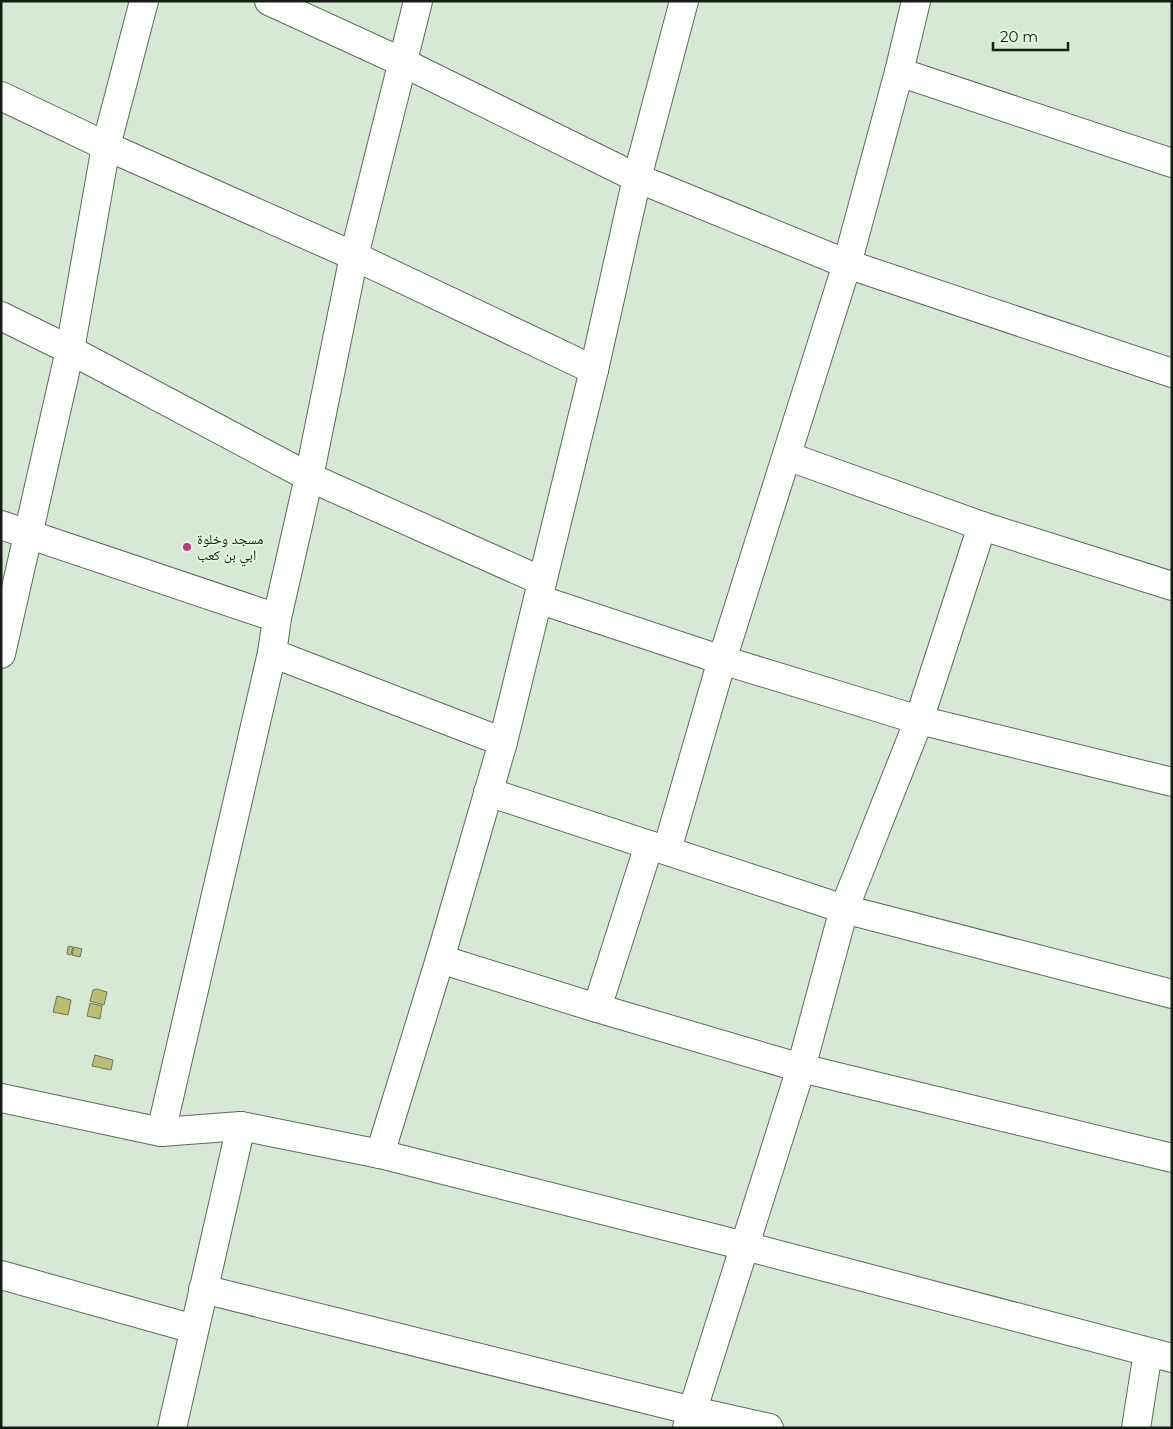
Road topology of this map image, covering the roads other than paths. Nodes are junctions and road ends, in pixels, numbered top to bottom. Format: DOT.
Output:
graph roads {
  1 [pos="144,1"];
  2 [pos="269,1"];
  3 [pos="418,1"];
  4 [pos="684,1"];
  5 [pos="916,1"];
  6 [pos="402,62"];
  7 [pos="900,72"];
  8 [pos="1,96"];
  9 [pos="106,146"];
  10 [pos="1172,163"];
  11 [pos="637,178"];
  12 [pos="354,256"];
  13 [pos="847,264"];
  14 [pos="1,316"];
  15 [pos="70,350"];
  16 [pos="594,370"];
  17 [pos="1172,373"];
  18 [pos="787,456"];
  19 [pos="309,477"];
  20 [pos="1,525"];
  21 [pos="982,526"];
  22 [pos="29,534"];
  23 [pos="1172,586"];
  24 [pos="540,590"];
  25 [pos="277,618"];
  26 [pos="272,653"];
  27 [pos="1,654"];
  28 [pos="722,660"];
  29 [pos="919,720"];
  30 [pos="503,742"];
  31 [pos="1172,782"];
  32 [pos="488,792"];
  33 [pos="658,847"];
  34 [pos="844,909"];
  35 [pos="440,959"];
  36 [pos="1172,994"];
  37 [pos="597,1008"];
  38 [pos="800,1068"];
  39 [pos="1,1098"];
  40 [pos="241,1126"];
  41 [pos="161,1132"];
  42 [pos="380,1154"];
  43 [pos="1172,1158"];
  44 [pos="745,1246"];
  45 [pos="1,1275"];
  46 [pos="203,1289"];
  47 [pos="194,1329"];
  48 [pos="1160,1355"];
  49 [pos="690,1419"];
  50 [pos="172,1428"];
  51 [pos="769,1428"];
  52 [pos="1136,1428"];
  1 -- 9 [label="street"];
  2 -- 6 [label="street"];
  3 -- 6 [label="street"];
  4 -- 11 [label="street"];
  5 -- 7 [label="street"];
  6 -- 11 [label="street"];
  6 -- 12 [label="street"];
  7 -- 10 [label="street"];
  7 -- 13 [label="street"];
  8 -- 9 [label="street"];
  9 -- 12 [label="street"];
  9 -- 15 [label="street"];
  11 -- 13 [label="street"];
  11 -- 16 [label="street"];
  12 -- 16 [label="street"];
  12 -- 19 [label="street"];
  13 -- 17 [label="street"];
  13 -- 18 [label="street"];
  14 -- 15 [label="street"];
  15 -- 19 [label="street"];
  15 -- 22 [label="street"];
  16 -- 24 [label="street"];
  18 -- 21 [label="street"];
  18 -- 28 [label="street"];
  19 -- 24 [label="street"];
  19 -- 25 [label="street"];
  20 -- 22 [label="street"];
  21 -- 23 [label="street"];
  21 -- 29 [label="street"];
  22 -- 25 [label="street"];
  22 -- 27 [label="street"];
  24 -- 28 [label="street"];
  24 -- 30 [label="street"];
  25 -- 26 [label="street"];
  26 -- 30 [label="street"];
  26 -- 41 [label="street"];
  28 -- 29 [label="street"];
  28 -- 33 [label="street"];
  29 -- 31 [label="street"];
  29 -- 34 [label="street"];
  30 -- 32 [label="street"];
  32 -- 33 [label="street"];
  32 -- 35 [label="street"];
  33 -- 34 [label="street"];
  33 -- 37 [label="street"];
  34 -- 36 [label="street"];
  34 -- 38 [label="street"];
  35 -- 37 [label="street"];
  35 -- 42 [label="street"];
  37 -- 38 [label="street"];
  38 -- 43 [label="street"];
  38 -- 44 [label="street"];
  39 -- 41 [label="street"];
  40 -- 41 [label="street"];
  40 -- 42 [label="street"];
  40 -- 46 [label="street"];
  42 -- 44 [label="street"];
  44 -- 48 [label="street"];
  44 -- 49 [label="street"];
  45 -- 47 [label="street"];
  46 -- 47 [label="street"];
  46 -- 49 [label="street"];
  47 -- 50 [label="street"];
  48 -- 52 [label="street"];
  49 -- 51 [label="street"];
}
